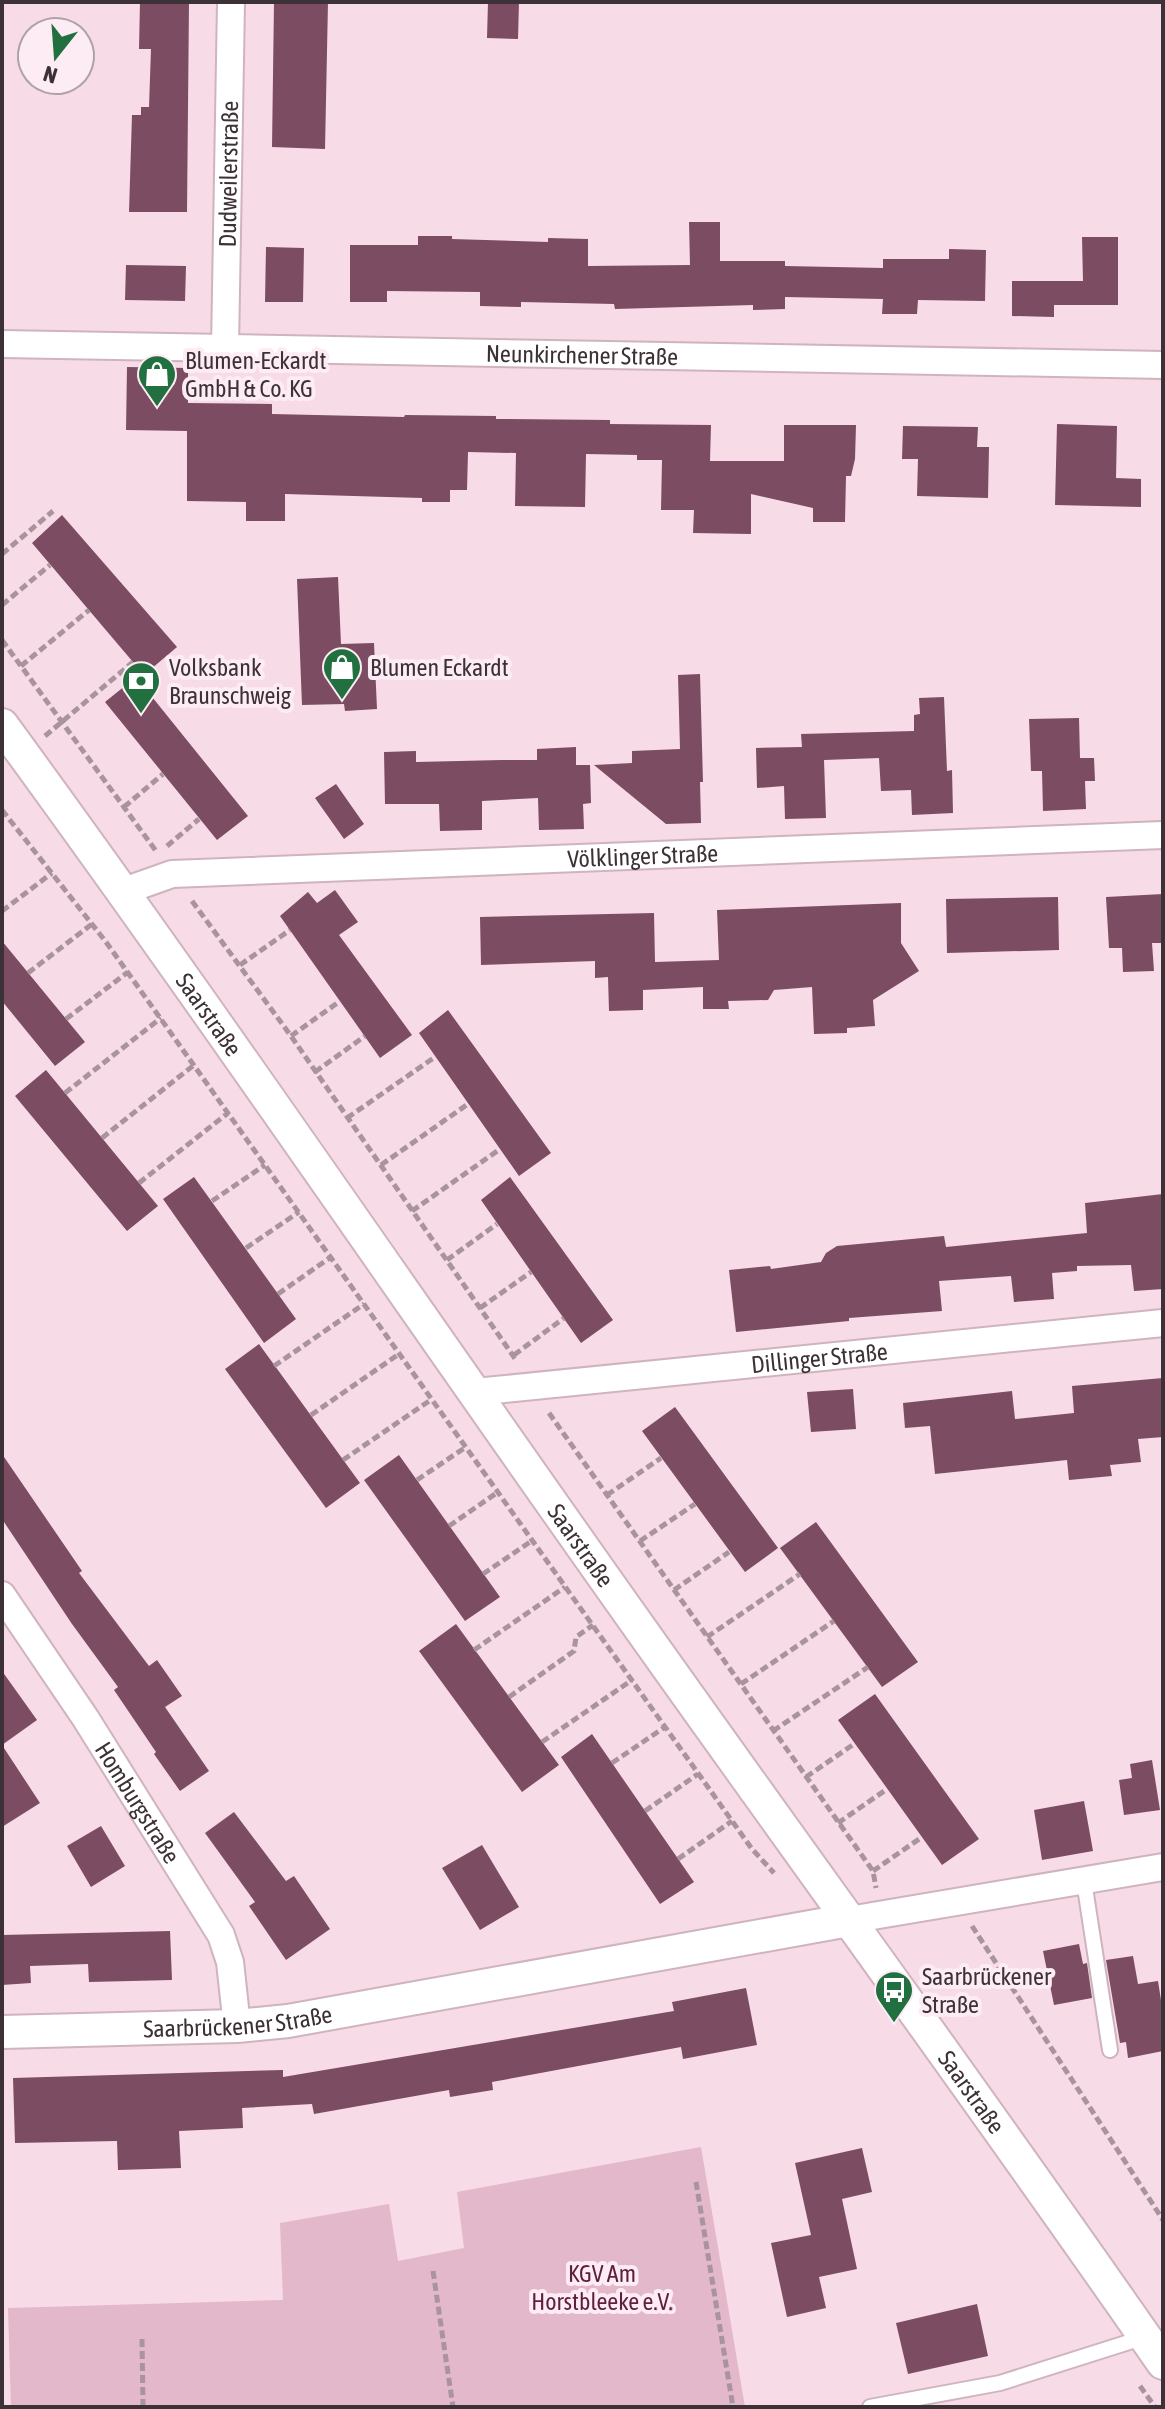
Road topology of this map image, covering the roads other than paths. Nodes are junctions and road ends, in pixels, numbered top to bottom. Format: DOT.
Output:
graph roads {
  1 [pos="231,2"];
  2 [pos="2,344"];
  3 [pos="225,348"];
  4 [pos="1163,365"];
  5 [pos="2,725"];
  6 [pos="1163,835"];
  7 [pos="124,891"];
  8 [pos="1163,1323"];
  9 [pos="475,1392"];
  10 [pos="2,1595"];
  11 [pos="1163,1867"];
  12 [pos="1084,1881"];
  13 [pos="849,1920"];
  14 [pos="237,2026"];
  15 [pos="2,2032"];
  16 [pos="1110,2050"];
  17 [pos="1154,2350"];
  18 [pos="870,2407"];
  1 -- 3 [label="street, Dudweilerstraße"];
  2 -- 3 [label="street, Neunkirchener Straße"];
  3 -- 4 [label="street, Neunkirchener Straße"];
  5 -- 7 [label="street, Saarstraße"];
  6 -- 7 [label="street, Völklinger Straße"];
  7 -- 9 [label="street, Saarstraße"];
  8 -- 9 [label="street, Dillinger Straße"];
  9 -- 13 [label="street, Saarstraße"];
  10 -- 14 [label="street, Homburgstraße"];
  11 -- 12 [label="street, Saarbrückener Straße"];
  12 -- 13 [label="street, Saarbrückener Straße"];
  12 -- 16 [label="lane"];
  13 -- 14 [label="street, Saarbrückener Straße"];
  13 -- 17 [label="street, Saarstraße"];
  14 -- 15 [label="street, Saarbrückener Straße"];
  17 -- 18 [label="lane"];
}
